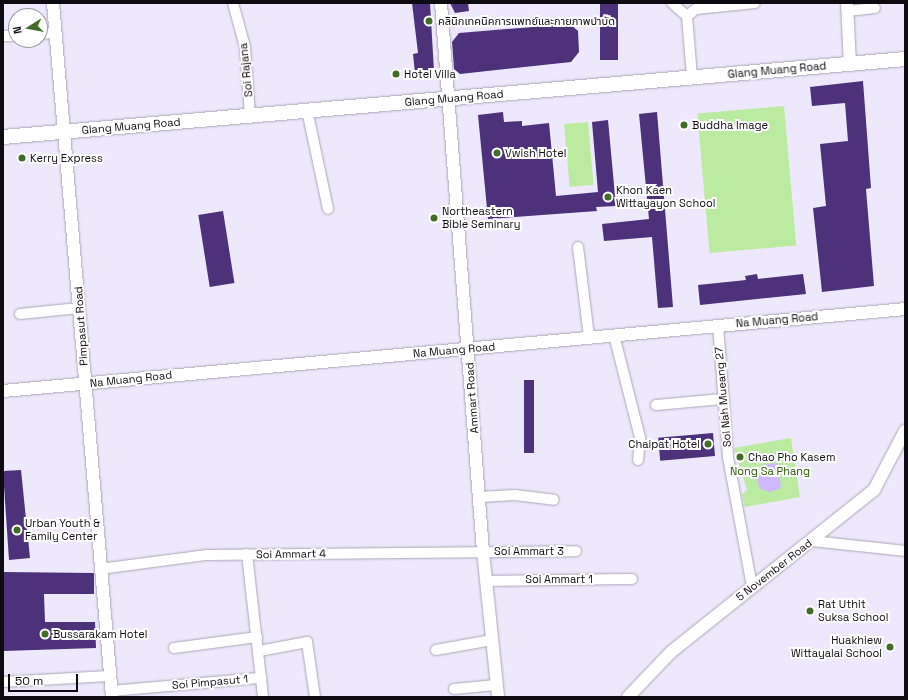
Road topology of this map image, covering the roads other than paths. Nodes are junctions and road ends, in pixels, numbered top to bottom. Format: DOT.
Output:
graph roads {
  1 [pos="54,3"];
  2 [pos="233,3"];
  3 [pos="441,3"];
  4 [pos="672,3"];
  5 [pos="755,3"];
  6 [pos="847,7"];
  7 [pos="875,8"];
  8 [pos="687,16"];
  9 [pos="56,33"];
  10 [pos="48,34"];
  11 [pos="905,58"];
  12 [pos="850,64"];
  13 [pos="692,77"];
  14 [pos="448,99"];
  15 [pos="307,110"];
  16 [pos="250,115"];
  17 [pos="64,132"];
  18 [pos="3,137"];
  19 [pos="328,209"];
  20 [pos="578,247"];
  21 [pos="79,308"];
  22 [pos="905,309"];
  23 [pos="20,314"];
  24 [pos="718,326"];
  25 [pos="614,335"];
  26 [pos="589,337"];
  27 [pos="469,348"];
  28 [pos="85,384"];
  29 [pos="3,391"];
  30 [pos="723,399"];
  31 [pos="656,405"];
  32 [pos="905,431"];
  33 [pos="638,460"];
  34 [pos="478,498"];
  35 [pos="554,500"];
  36 [pos="812,541"];
  37 [pos="483,551"];
  38 [pos="576,551"];
  39 [pos="905,551"];
  40 [pos="247,554"];
  41 [pos="100,569"];
  42 [pos="632,579"];
  43 [pos="486,581"];
  44 [pos="752,586"];
  45 [pos="257,637"];
  46 [pos="492,640"];
  47 [pos="174,648"];
  48 [pos="436,650"];
  49 [pos="260,651"];
  50 [pos="110,676"];
  51 [pos="261,678"];
  52 [pos="3,682"];
  53 [pos="454,688"];
  54 [pos="497,691"];
  55 [pos="111,694"];
  56 [pos="263,697"];
  57 [pos="315,697"];
  58 [pos="628,697"];
  1 -- 9 [label="street, Pimpasut Road"];
  2 -- 16 [label="street, Soi Rajana"];
  3 -- 14 [label="street, Ammart Road"];
  4 -- 8 [label="street"];
  5 -- 8 [label="street"];
  6 -- 7 [label="street"];
  6 -- 12 [label="street"];
  8 -- 13 [label="street"];
  9 -- 10 [label="street"];
  9 -- 17 [label="street, Pimpasut Road"];
  11 -- 12 [label="main road, Glang Muang Road"];
  12 -- 13 [label="main road, Glang Muang Road"];
  13 -- 14 [label="main road, Glang Muang Road"];
  14 -- 15 [label="main road, Glang Muang Road"];
  14 -- 27 [label="street, Ammart Road"];
  15 -- 16 [label="main road, Glang Muang Road"];
  15 -- 19 [label="street"];
  16 -- 17 [label="main road, Glang Muang Road"];
  17 -- 18 [label="main road, Glang Muang Road"];
  17 -- 21 [label="street, Pimpasut Road"];
  20 -- 26 [label="street"];
  21 -- 23 [label="street"];
  21 -- 28 [label="street, Pimpasut Road"];
  22 -- 24 [label="street, Na Muang Road"];
  24 -- 25 [label="street, Na Muang Road"];
  24 -- 30 [label="street, Soi Nah Mueang 27"];
  25 -- 26 [label="street, Na Muang Road"];
  25 -- 33 [label="street"];
  26 -- 27 [label="street, Na Muang Road"];
  27 -- 28 [label="street, Na Muang Road"];
  27 -- 34 [label="street, Ammart Road"];
  28 -- 29 [label="street, Na Muang Road"];
  28 -- 41 [label="street, Pimpasut Road"];
  30 -- 31 [label="street"];
  30 -- 44 [label="street, Soi Nah Mueang 27"];
  32 -- 36 [label="street, 5 November Road"];
  34 -- 35 [label="street"];
  34 -- 37 [label="street, Ammart Road"];
  36 -- 39 [label="street"];
  36 -- 44 [label="street, 5 November Road"];
  37 -- 38 [label="street, Soi Ammart 3"];
  37 -- 40 [label="street, Soi Ammart 4"];
  37 -- 43 [label="street, Ammart Road"];
  40 -- 41 [label="street, Soi Ammart 4"];
  40 -- 45 [label="street"];
  41 -- 50 [label="street, Pimpasut Road"];
  42 -- 43 [label="street, Soi Ammart 1"];
  43 -- 46 [label="street, Ammart Road"];
  44 -- 58 [label="street, 5 November Road"];
  45 -- 47 [label="street"];
  45 -- 49 [label="street"];
  46 -- 48 [label="street"];
  46 -- 54 [label="street, Ammart Road"];
  49 -- 51 [label="street"];
  49 -- 57 [label="street"];
  50 -- 52 [label="street"];
  50 -- 55 [label="street, Pimpasut Road"];
  51 -- 55 [label="street, Soi Pimpasut 1"];
  51 -- 56 [label="street"];
  53 -- 54 [label="street"];
}
